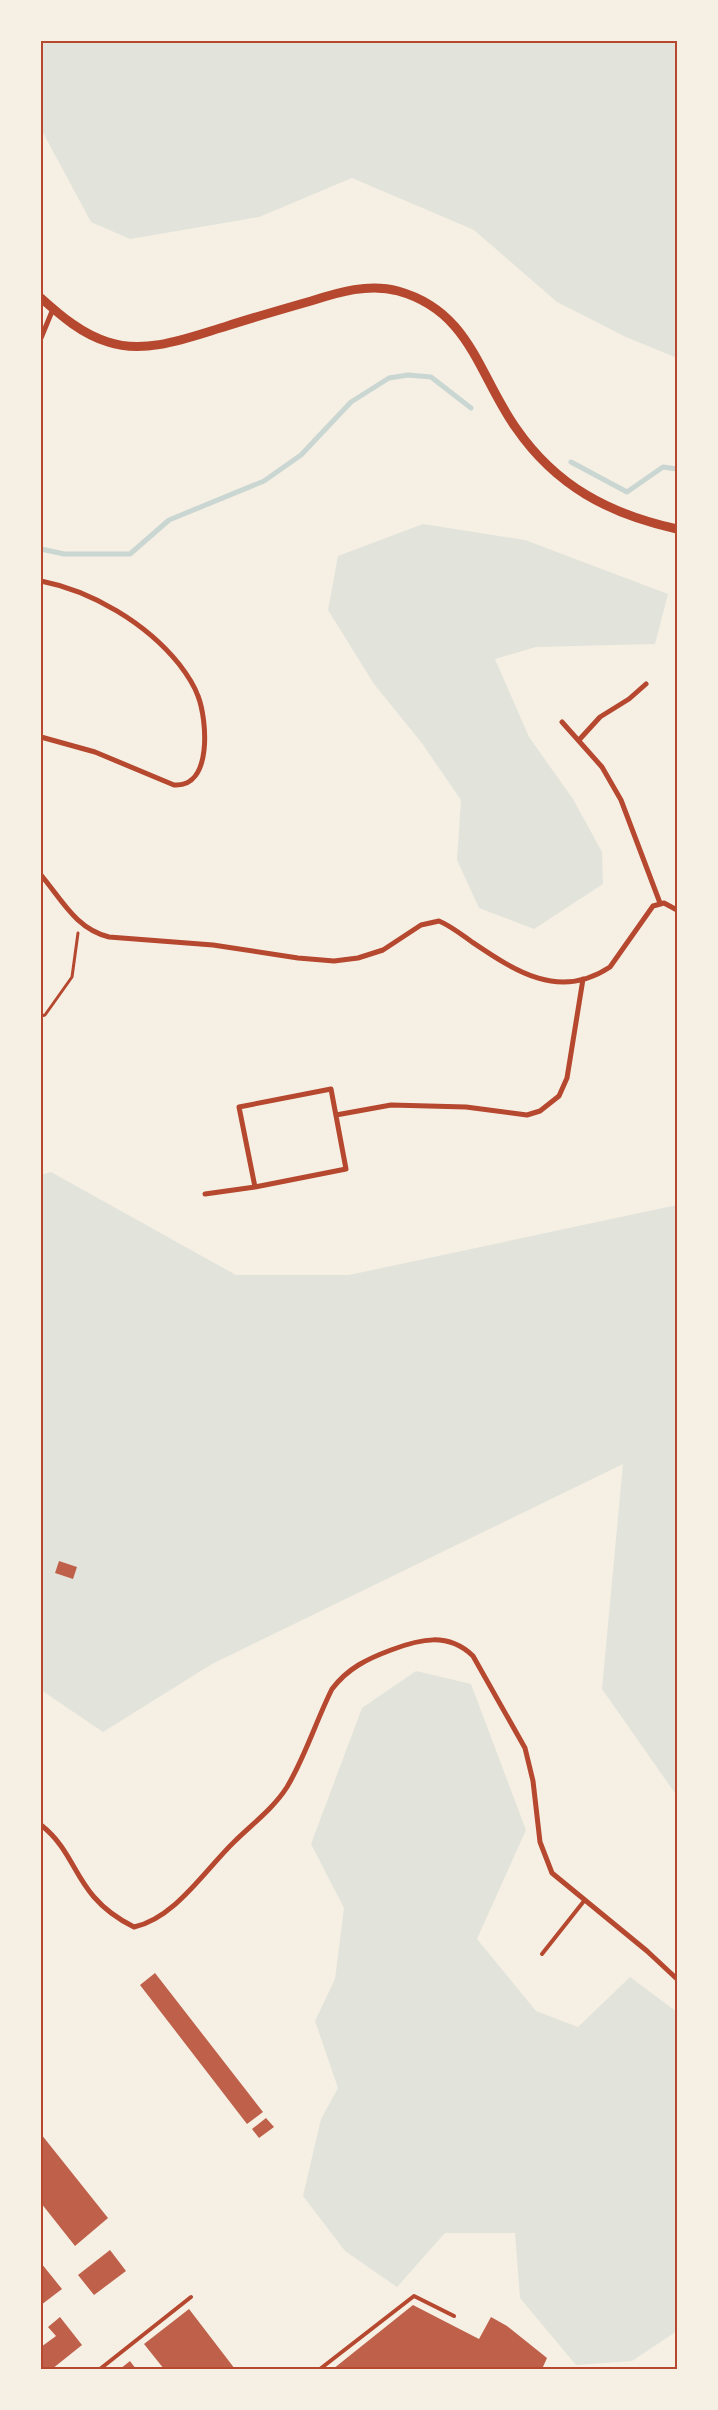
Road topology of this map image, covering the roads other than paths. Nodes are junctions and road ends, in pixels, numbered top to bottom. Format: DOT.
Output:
graph roads {
  1 [pos="41,298"];
  2 [pos="53,308"];
  3 [pos="41,338"];
  4 [pos="677,528"];
  5 [pos="41,581"];
  6 [pos="646,684"];
  7 [pos="562,722"];
  8 [pos="41,737"];
  9 [pos="579,740"];
  10 [pos="41,875"];
  11 [pos="660,903"];
  12 [pos="677,910"];
  13 [pos="583,979"];
  14 [pos="336,1115"];
  15 [pos="254,1187"];
  16 [pos="204,1194"];
  17 [pos="41,1825"];
  18 [pos="584,1901"];
  19 [pos="542,1954"];
  20 [pos="677,1979"];
  21 [pos="190,2297"];
  22 [pos="454,2316"];
  23 [pos="100,2369"];
  24 [pos="320,2369"];
  1 -- 2 [label="street"];
  2 -- 3 [label="street"];
  2 -- 4 [label="street"];
  5 -- 8 [label="street"];
  6 -- 9 [label="street"];
  7 -- 9 [label="street"];
  9 -- 11 [label="street"];
  10 -- 13 [label="street"];
  11 -- 12 [label="street"];
  11 -- 13 [label="street"];
  13 -- 14 [label="street"];
  14 -- 15 [label="street"];
  14 -- 15 [label="street"];
  15 -- 16 [label="street"];
  17 -- 18 [label="street"];
  18 -- 19 [label="lane"];
  18 -- 20 [label="street"];
  21 -- 23 [label="lane"];
  22 -- 24 [label="lane"];
}
